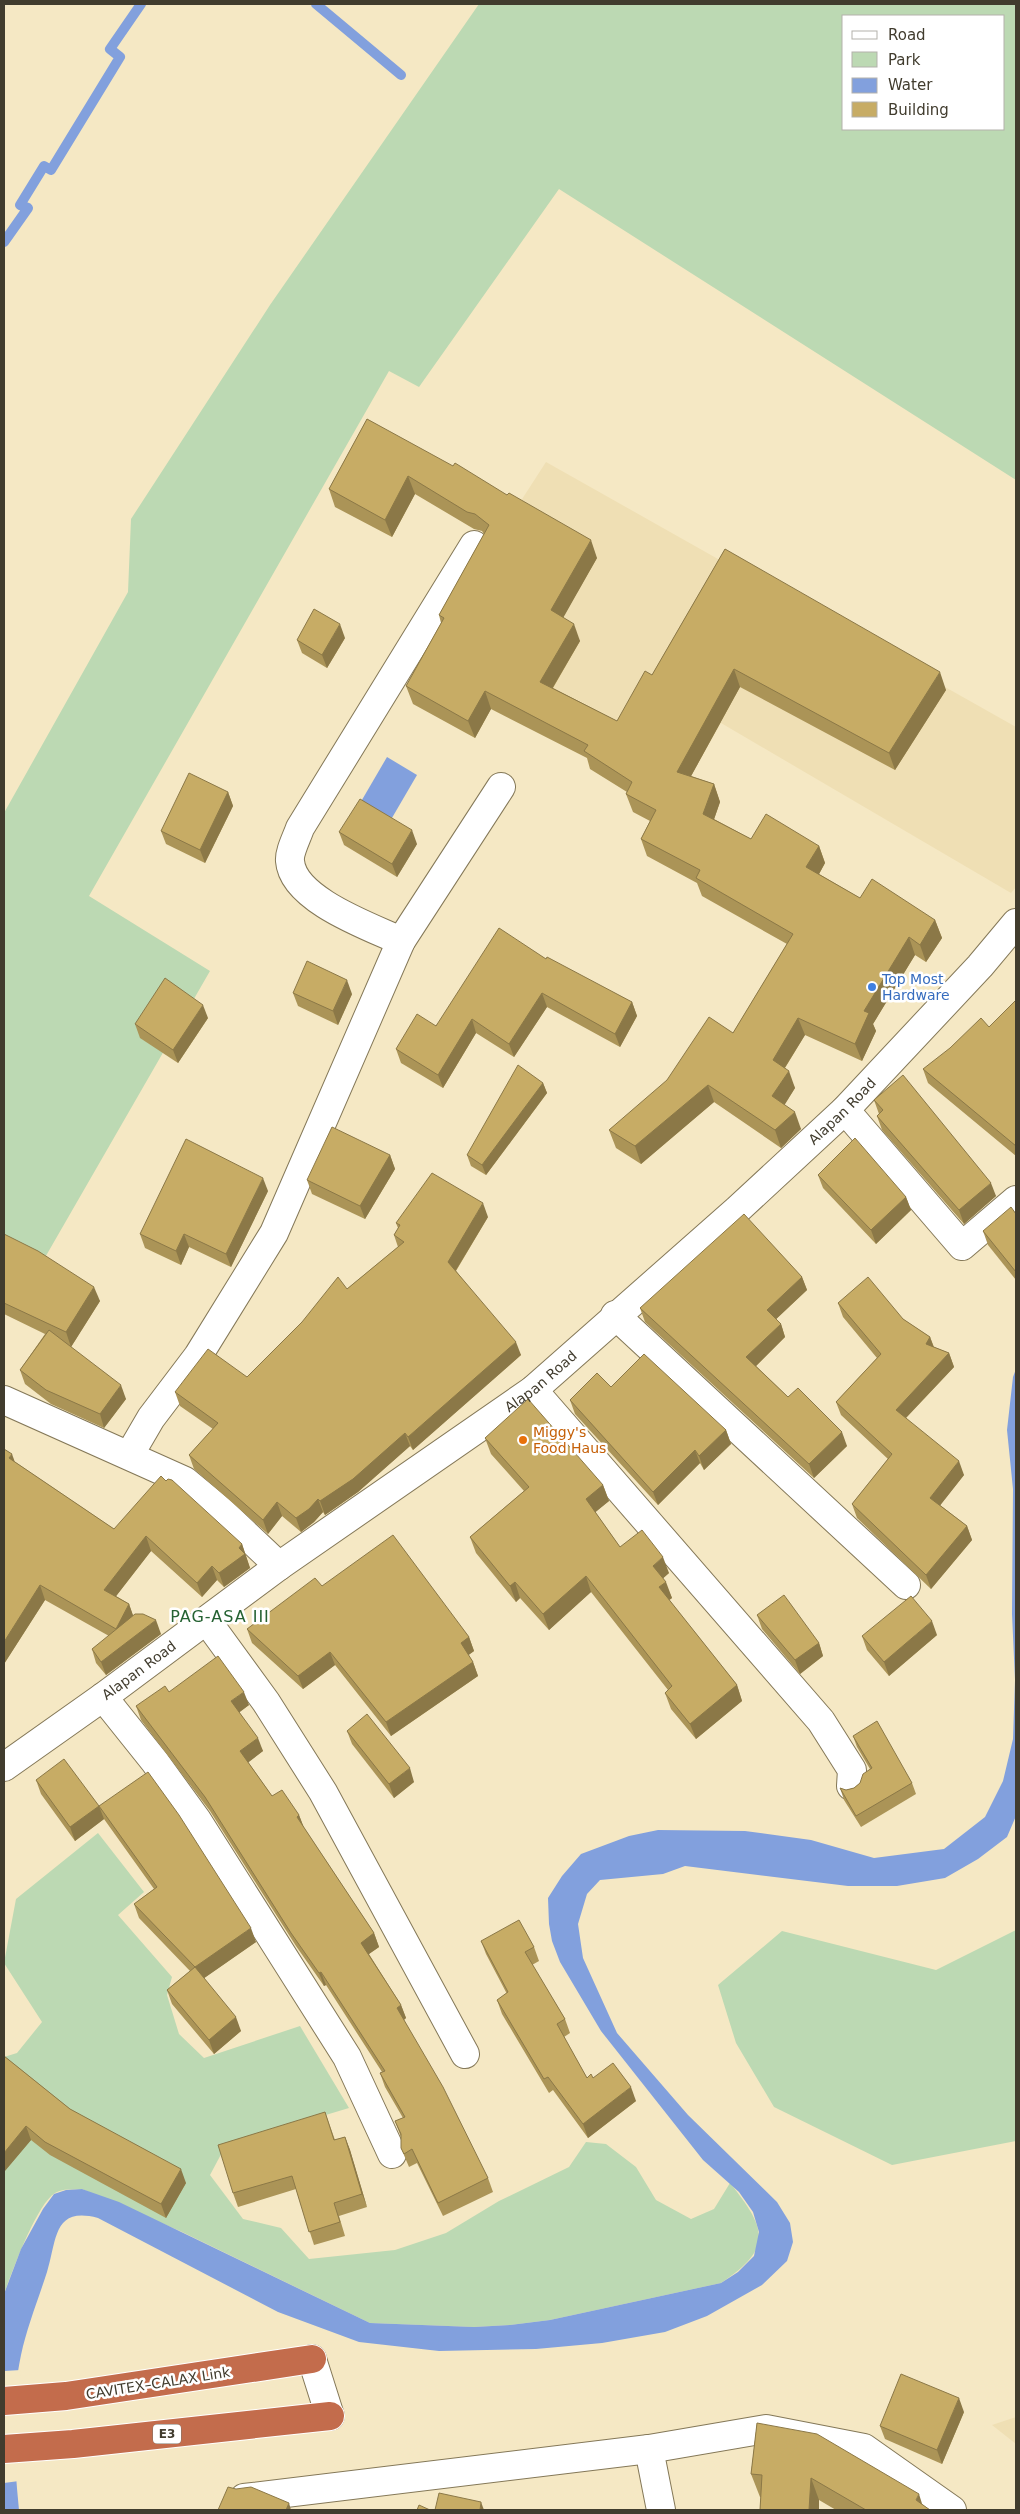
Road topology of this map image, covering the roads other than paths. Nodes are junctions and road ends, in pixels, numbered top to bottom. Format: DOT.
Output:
graph roads {
  1 [pos="474,545"];
  2 [pos="501,787"];
  3 [pos="1016,923"];
  4 [pos="401,942"];
  5 [pos="845,1110"];
  6 [pos="1016,1200"];
  7 [pos="615,1315"];
  8 [pos="533,1390"];
  9 [pos="4,1400"];
  10 [pos="130,1454"];
  11 [pos="279,1566"];
  12 [pos="906,1585"];
  13 [pos="207,1621"];
  14 [pos="103,1697"];
  15 [pos="4,1767"];
  16 [pos="851,1786"];
  17 [pos="466,2054"];
  18 [pos="392,2154"];
  19 [pos="312,2359"];
  20 [pos="4,2401"];
  21 [pos="330,2416"];
  22 [pos="4,2449"];
  23 [pos="649,2449"];
  24 [pos="278,2510"];
  25 [pos="660,2510"];
  26 [pos="952,2510"];
  1 -- 4 [label="street"];
  2 -- 4 [label="street"];
  3 -- 5 [label="street, Alapan Road"];
  4 -- 10 [label="street"];
  5 -- 6 [label="street"];
  5 -- 7 [label="street, Alapan Road"];
  7 -- 8 [label="street, Alapan Road"];
  7 -- 12 [label="street"];
  8 -- 11 [label="street, Alapan Road"];
  8 -- 16 [label="street"];
  9 -- 10 [label="street"];
  10 -- 11 [label="street"];
  11 -- 13 [label="street, Alapan Road"];
  13 -- 14 [label="street, Alapan Road"];
  13 -- 17 [label="street"];
  14 -- 15 [label="street, Alapan Road"];
  14 -- 18 [label="street"];
  19 -- 20 [label="highway, CAVITEX–CALAX Link"];
  19 -- 21 [label="street"];
  21 -- 22 [label="highway, E3"];
  23 -- 24 [label="street"];
  23 -- 25 [label="street"];
  23 -- 26 [label="street"];
}
